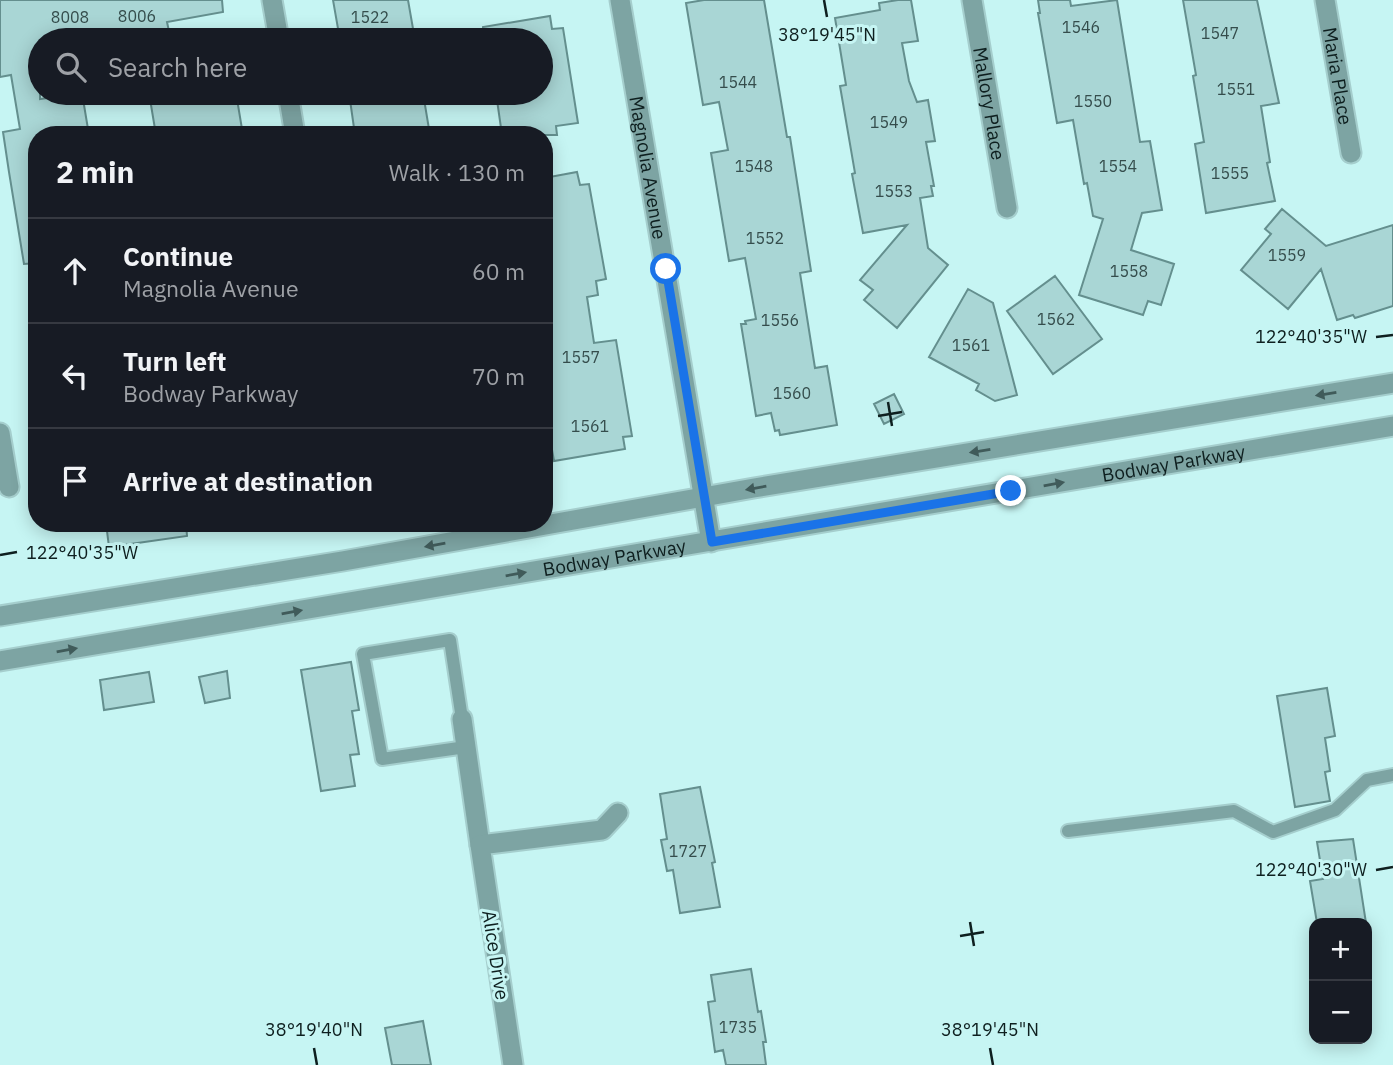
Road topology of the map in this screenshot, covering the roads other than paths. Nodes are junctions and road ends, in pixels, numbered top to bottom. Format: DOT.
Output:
graph roads {
  1 [pos="272,0"];
  2 [pos="620,0"];
  3 [pos="972,0"];
  4 [pos="1325,0"];
  5 [pos="277,28"];
  6 [pos="290,105"];
  7 [pos="294,126"];
  8 [pos="1351,153"];
  9 [pos="1007,208"];
  10 [pos="1393,383"];
  11 [pos="1393,426"];
  12 [pos="0,433"];
  13 [pos="9,487"];
  14 [pos="703,497"];
  15 [pos="553,524"];
  16 [pos="506,532"];
  17 [pos="712,542"];
  18 [pos="0,616"];
  19 [pos="0,661"];
  20 [pos="462,719"];
  21 [pos="466,747"];
  22 [pos="1393,775"];
  23 [pos="618,813"];
  24 [pos="1068,831"];
  25 [pos="480,845"];
  26 [pos="513,1065"];
  1 -- 5 [label="street"];
  2 -- 14 [label="street, Magnolia Avenue"];
  3 -- 9 [label="street, Mallory Place"];
  4 -- 8 [label="street, Maria Place"];
  6 -- 7 [label="street"];
  10 -- 14 [label="street, one-way"];
  17 -- 11 [label="street, Bodway Parkway, one-way"];
  12 -- 13 [label="street"];
  14 -- 15 [label="street, one-way"];
  14 -- 17 [label="street, Magnolia Avenue"];
  16 -- 18 [label="street, one-way"];
  19 -- 17 [label="street, Bodway Parkway, one-way"];
  20 -- 21 [label="street, Alice Drive"];
  20 -- 21 [label="lane"];
  21 -- 25 [label="street, Alice Drive"];
  22 -- 24 [label="lane"];
  23 -- 25 [label="street"];
  25 -- 26 [label="street, Alice Drive"];
}
